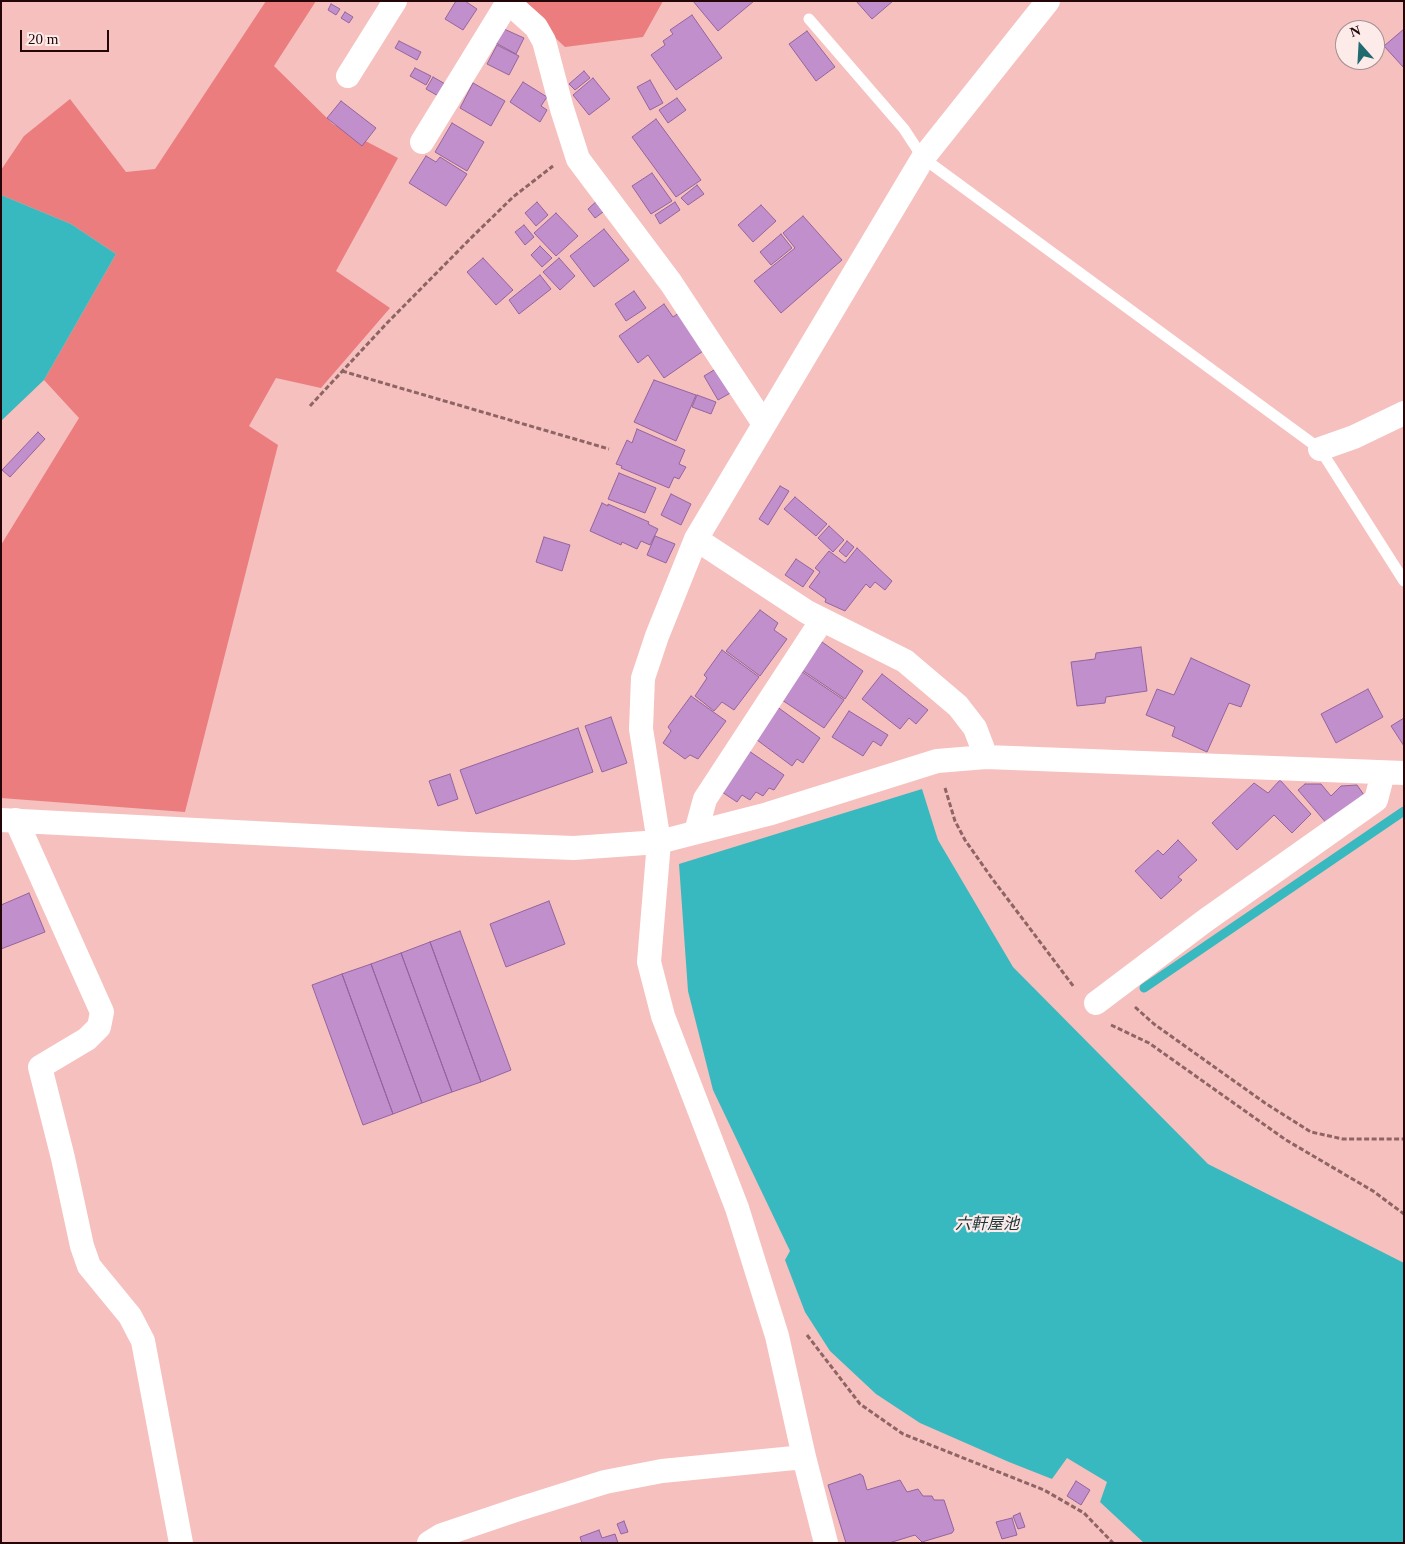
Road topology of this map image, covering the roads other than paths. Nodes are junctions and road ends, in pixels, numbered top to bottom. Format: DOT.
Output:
graph roads {
  1 [pos="395,1"];
  2 [pos="1048,1"];
  3 [pos="507,2"];
  4 [pos="809,19"];
  5 [pos="348,76"];
  6 [pos="422,142"];
  7 [pos="923,158"];
  8 [pos="1404,413"];
  9 [pos="764,424"];
  10 [pos="1320,449"];
  11 [pos="696,539"];
  12 [pos="1404,581"];
  13 [pos="822,620"];
  14 [pos="986,757"];
  15 [pos="1394,773"];
  16 [pos="9,820"];
  17 [pos="696,832"];
  18 [pos="660,842"];
  19 [pos="1087,998"];
  20 [pos="804,1457"];
  21 [pos="181,1543"];
  22 [pos="429,1543"];
  23 [pos="826,1543"];
  1 -- 5 [label="street"];
  2 -- 7 [label="street"];
  3 -- 6 [label="street"];
  3 -- 9 [label="street"];
  4 -- 7 [label="lane"];
  7 -- 9 [label="street"];
  7 -- 10 [label="lane"];
  8 -- 10 [label="street"];
  9 -- 11 [label="street"];
  10 -- 12 [label="lane"];
  11 -- 13 [label="street"];
  11 -- 18 [label="street"];
  13 -- 14 [label="street"];
  13 -- 17 [label="street"];
  14 -- 15 [label="street"];
  14 -- 17 [label="street"];
  15 -- 19 [label="street"];
  16 -- 18 [label="street"];
  16 -- 21 [label="street"];
  17 -- 18 [label="street"];
  18 -- 20 [label="street"];
  20 -- 22 [label="street"];
  20 -- 23 [label="street"];
}
